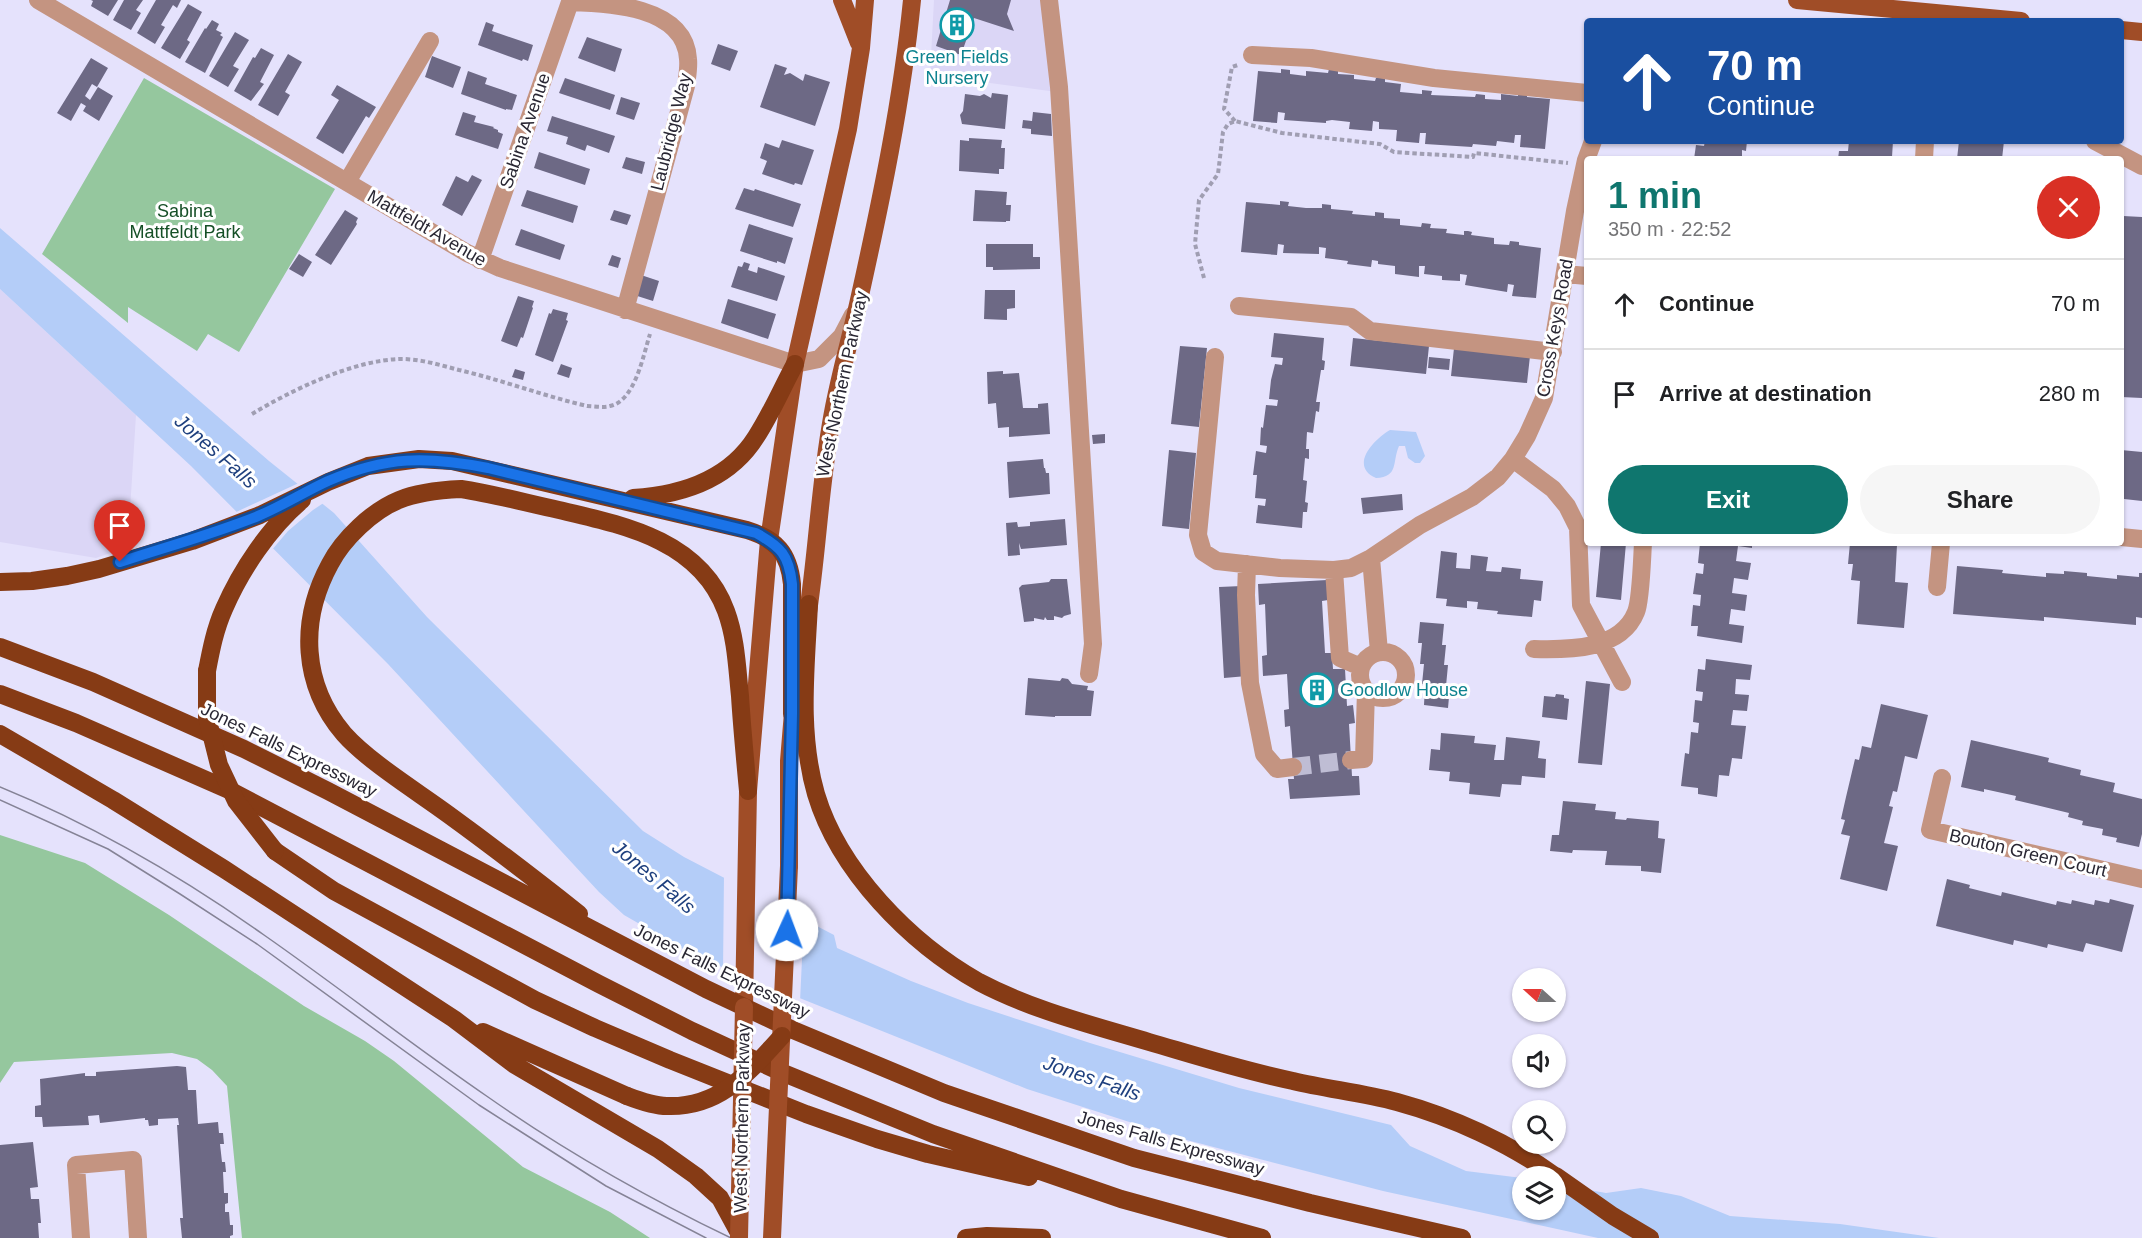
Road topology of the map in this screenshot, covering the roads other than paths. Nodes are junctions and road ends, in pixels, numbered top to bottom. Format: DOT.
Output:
graph roads {
  1 [pos="38,0"];
  2 [pos="842,0"];
  3 [pos="864,0"];
  4 [pos="912,0"];
  5 [pos="1049,0"];
  6 [pos="1797,0"];
  7 [pos="570,2"];
  8 [pos="1989,18"];
  9 [pos="2124,30"];
  10 [pos="2142,32"];
  11 [pos="430,41"];
  12 [pos="861,48"];
  13 [pos="1252,55"];
  14 [pos="1584,93"];
  15 [pos="2101,144"];
  16 [pos="2123,156"];
  17 [pos="2124,156"];
  18 [pos="2142,166"];
  19 [pos="1584,171"];
  20 [pos="347,182"];
  21 [pos="480,260"];
  22 [pos="1565,274"];
  23 [pos="1584,276"];
  24 [pos="859,304"];
  25 [pos="1239,306"];
  26 [pos="625,310"];
  27 [pos="1552,352"];
  28 [pos="1215,357"];
  29 [pos="795,364"];
  30 [pos="1513,459"];
  31 [pos="328,482"];
  32 [pos="616,500"];
  33 [pos="2124,537"];
  34 [pos="2142,539"];
  35 [pos="769,540"];
  36 [pos="1643,546"];
  37 [pos="1941,546"];
  38 [pos="1371,558"];
  39 [pos="1247,564"];
  40 [pos="1334,570"];
  41 [pos="0,582"];
  42 [pos="1937,587"];
  43 [pos="809,603"];
  44 [pos="1601,642"];
  45 [pos="0,647"];
  46 [pos="1534,649"];
  47 [pos="1379,652"];
  48 [pos="1362,667"];
  49 [pos="1089,674"];
  50 [pos="1622,682"];
  51 [pos="1366,690"];
  52 [pos="0,694"];
  53 [pos="792,714"];
  54 [pos="0,734"];
  55 [pos="1351,760"];
  56 [pos="1293,767"];
  57 [pos="1942,778"];
  58 [pos="748,791"];
  59 [pos="2142,879"];
  60 [pos="618,944"];
  61 [pos="454,1019"];
  62 [pos="782,1036"];
  63 [pos="743,1078"];
  64 [pos="1539,1166"];
  65 [pos="1566,1184"];
  66 [pos="1121,1199"];
  67 [pos="739,1235"];
  68 [pos="81,1238"];
  69 [pos="138,1238"];
  70 [pos="772,1238"];
  71 [pos="966,1238"];
  72 [pos="1042,1238"];
  73 [pos="1262,1238"];
  74 [pos="1462,1238"];
  75 [pos="1650,1238"];
  1 -- 20 [label="street, Mattfeldt Avenue"];
  2 -- 12 [label="main road"];
  3 -- 12 [label="main road, West Northern Parkway"];
  4 -- 24 [label="main road, West Northern Parkway"];
  5 -- 49 [label="street"];
  6 -- 8 [label="main road"];
  7 -- 21 [label="street, Sabina Avenue"];
  7 -- 26 [label="street, Laubridge Way"];
  9 -- 10 [label="main road"];
  11 -- 20 [label="street"];
  12 -- 29 [label="main road, West Northern Parkway"];
  13 -- 14 [label="street"];
  15 -- 16 [label="street"];
  17 -- 18 [label="street"];
  19 -- 22 [label="street, Cross Keys Road"];
  20 -- 21 [label="street, Mattfeldt Avenue"];
  21 -- 26 [label="street, Mattfeldt Avenue"];
  22 -- 23 [label="street"];
  22 -- 27 [label="street, Cross Keys Road"];
  24 -- 29 [label="street"];
  24 -- 43 [label="main road, West Northern Parkway"];
  25 -- 27 [label="street"];
  26 -- 29 [label="street, Mattfeldt Avenue"];
  27 -- 30 [label="street, Cross Keys Road"];
  28 -- 39 [label="street, Cross Keys Road"];
  29 -- 32 [label="highway"];
  29 -- 35 [label="main road, West Northern Parkway"];
  30 -- 38 [label="street, Cross Keys Road"];
  30 -- 44 [label="street"];
  31 -- 32 [label="highway"];
  31 -- 41 [label="highway"];
  31 -- 66 [label="highway, bridge"];
  32 -- 35 [label="highway"];
  33 -- 34 [label="street"];
  35 -- 53 [label="highway"];
  35 -- 58 [label="main road, West Northern Parkway"];
  36 -- 44 [label="street"];
  37 -- 42 [label="street"];
  38 -- 40 [label="street, Cross Keys Road"];
  38 -- 47 [label="street"];
  39 -- 40 [label="street, Cross Keys Road"];
  39 -- 56 [label="street"];
  40 -- 48 [label="street"];
  43 -- 53 [label="main road, West Northern Parkway"];
  43 -- 64 [label="highway"];
  44 -- 46 [label="street"];
  44 -- 50 [label="street"];
  45 -- 60 [label="highway, Jones Falls Expressway"];
  47 -- 48 [label="street"];
  47 -- 51 [label="street"];
  48 -- 51 [label="street"];
  51 -- 55 [label="street"];
  52 -- 66 [label="highway"];
  53 -- 62 [label="main road, West Northern Parkway, bridge"];
  54 -- 61 [label="highway"];
  57 -- 59 [label="street, Bouton Green Court"];
  58 -- 60 [label="highway"];
  58 -- 63 [label="main road, West Northern Parkway, bridge"];
  60 -- 74 [label="highway, Jones Falls Expressway"];
  61 -- 63 [label="highway, bridge"];
  61 -- 67 [label="highway"];
  62 -- 63 [label="highway, bridge"];
  62 -- 70 [label="main road, West Northern Parkway, bridge"];
  63 -- 67 [label="main road, West Northern Parkway, bridge"];
  65 -- 75 [label="highway"];
  66 -- 73 [label="highway"];
  68 -- 69 [label="street"];
  71 -- 72 [label="highway"];
}
